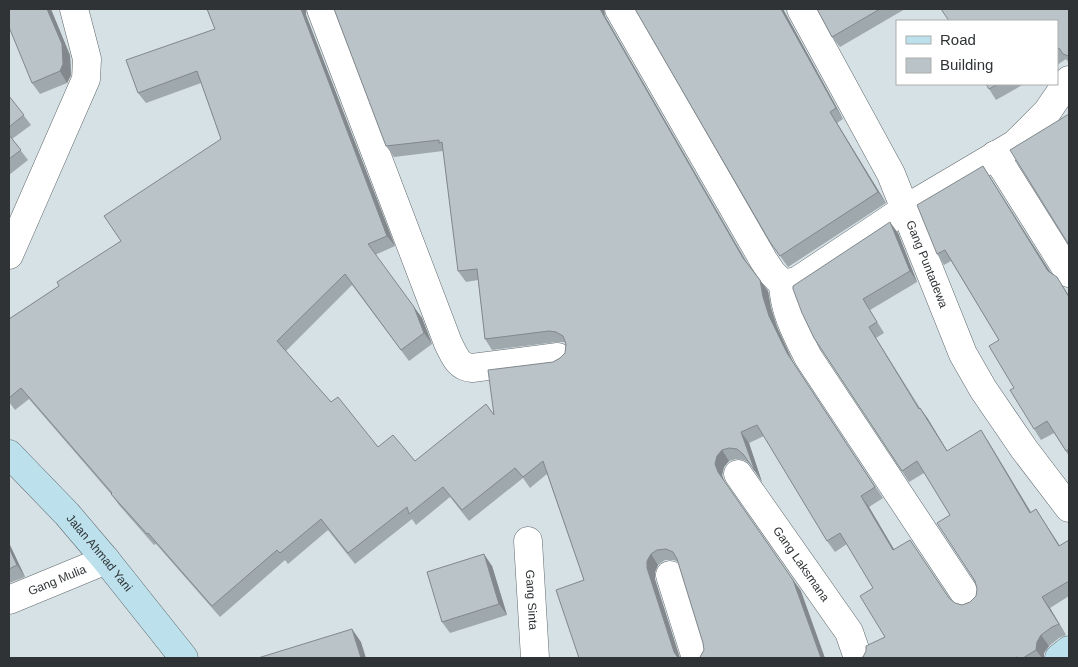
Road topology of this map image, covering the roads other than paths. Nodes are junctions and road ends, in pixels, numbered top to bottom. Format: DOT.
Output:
graph roads {
  1 [pos="74,9"];
  2 [pos="321,9"];
  3 [pos="618,9"];
  4 [pos="801,9"];
  5 [pos="1068,84"];
  6 [pos="995,155"];
  7 [pos="905,209"];
  8 [pos="9,255"];
  9 [pos="1069,273"];
  10 [pos="782,284"];
  11 [pos="558,356"];
  12 [pos="9,454"];
  13 [pos="738,474"];
  14 [pos="1069,508"];
  15 [pos="528,541"];
  16 [pos="106,560"];
  17 [pos="670,575"];
  18 [pos="9,600"];
  19 [pos="970,600"];
  20 [pos="1069,650"];
  21 [pos="184,658"];
  22 [pos="535,658"];
  23 [pos="696,658"];
  24 [pos="858,658"];
  25 [pos="1059,658"];
  1 -- 8 [label="street"];
  2 -- 11 [label="street"];
  3 -- 10 [label="street"];
  4 -- 7 [label="street, Gang Puntadewa"];
  5 -- 6 [label="street"];
  6 -- 7 [label="street"];
  6 -- 9 [label="street"];
  7 -- 10 [label="street"];
  7 -- 14 [label="street, Gang Puntadewa"];
  10 -- 19 [label="street"];
  12 -- 16 [label="main road, Jalan Ahmad Yani"];
  13 -- 24 [label="street, Gang Laksmana"];
  15 -- 22 [label="street, Gang Sinta"];
  16 -- 18 [label="street, Gang Mulia"];
  16 -- 21 [label="main road, Jalan Ahmad Yani"];
  17 -- 23 [label="street"];
  20 -- 25 [label="main road"];
}
